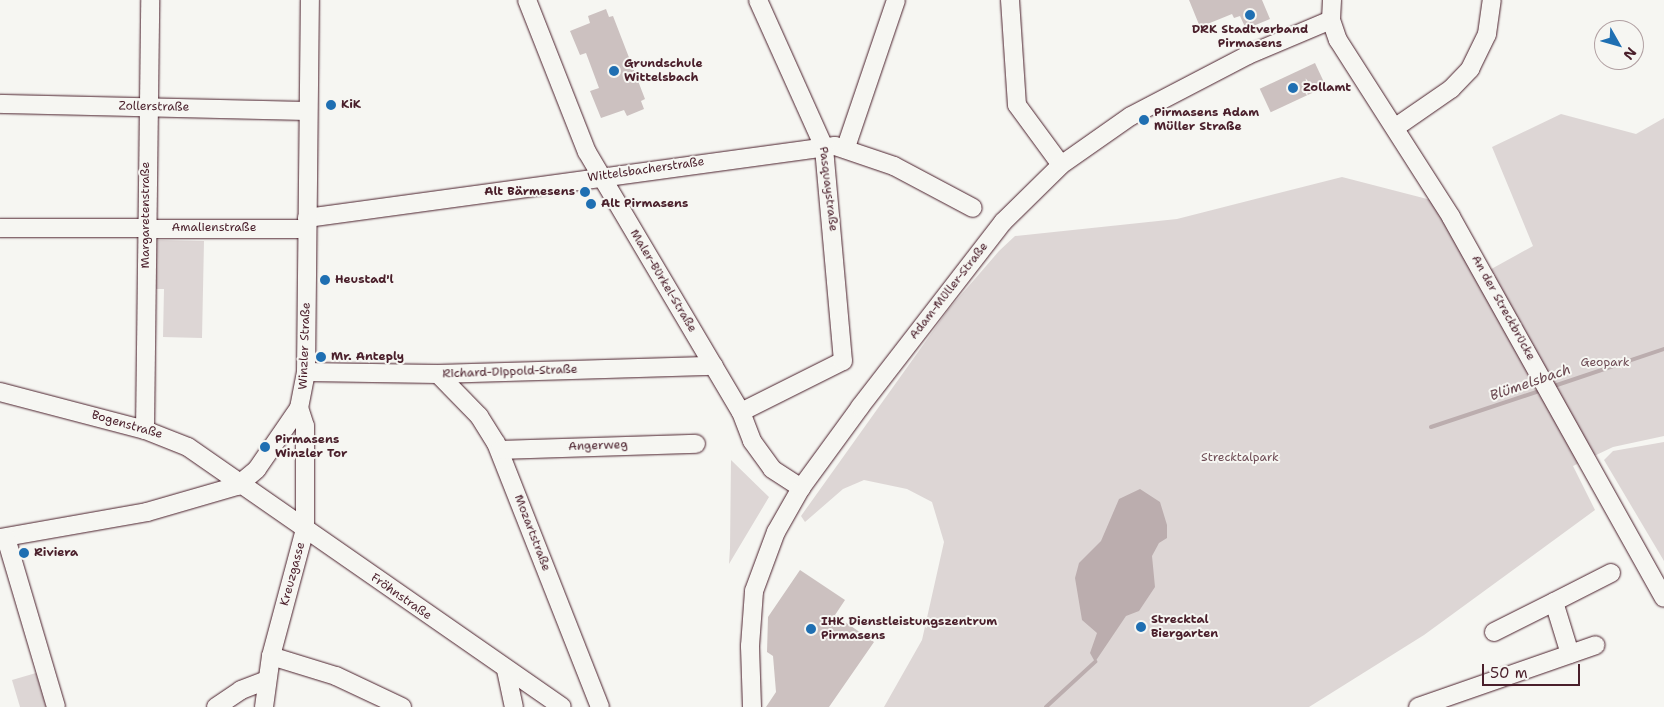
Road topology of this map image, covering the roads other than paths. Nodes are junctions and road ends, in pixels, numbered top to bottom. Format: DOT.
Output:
graph roads {
  1 [pos="150,0"];
  2 [pos="310,0"];
  3 [pos="528,0"];
  4 [pos="896,0"];
  5 [pos="1010,0"];
  6 [pos="1332,0"];
  7 [pos="1492,0"];
  8 [pos="764,4"];
  9 [pos="1331,20"];
  10 [pos="0,104"];
  11 [pos="146,107"];
  12 [pos="308,111"];
  13 [pos="1396,127"];
  14 [pos="824,147"];
  15 [pos="846,148"];
  16 [pos="1061,165"];
  17 [pos="600,176"];
  18 [pos="973,208"];
  19 [pos="307,223"];
  20 [pos="0,228"];
  21 [pos="146,228"];
  22 [pos="714,366"];
  23 [pos="306,372"];
  24 [pos="438,374"];
  25 [pos="0,392"];
  26 [pos="299,408"];
  27 [pos="741,412"];
  28 [pos="145,430"];
  29 [pos="696,444"];
  30 [pos="500,450"];
  31 [pos="243,483"];
  32 [pos="801,488"];
  33 [pos="304,529"];
  34 [pos="3,538"];
  35 [pos="1611,573"];
  36 [pos="1664,598"];
  37 [pos="1554,602"];
  38 [pos="1494,632"];
  39 [pos="1596,645"];
  40 [pos="1570,654"];
  41 [pos="271,656"];
  42 [pos="506,670"];
  43 [pos="267,680"];
  44 [pos="56,707"];
  45 [pos="216,707"];
  46 [pos="264,707"];
  47 [pos="402,707"];
  48 [pos="514,707"];
  49 [pos="562,707"];
  50 [pos="600,707"];
  51 [pos="752,707"];
  52 [pos="1418,707"];
  1 -- 11 [label="street, Margaretenstraße"];
  2 -- 12 [label="street, Winzler Straße"];
  3 -- 17 [label="street, Maler-Bürkel-Straße"];
  4 -- 15 [label="street"];
  5 -- 16 [label="street"];
  6 -- 9 [label="street"];
  7 -- 13 [label="street"];
  8 -- 14 [label="street, Pasquaystraße"];
  9 -- 13 [label="street"];
  9 -- 16 [label="street, Adam-Müller-Straße"];
  10 -- 11 [label="street, Zollerstraße"];
  11 -- 12 [label="street, Zollerstraße"];
  11 -- 21 [label="street, Margaretenstraße"];
  12 -- 19 [label="street, Winzler Straße"];
  13 -- 36 [label="street, An der Streckbrücke"];
  14 -- 15 [label="street, Wittelsbacherstraße"];
  14 -- 17 [label="street, Wittelsbacherstraße"];
  14 -- 27 [label="street, Pasquaystraße"];
  15 -- 18 [label="street, Wittelsbacherstraße"];
  16 -- 32 [label="street, Adam-Müller-Straße"];
  17 -- 19 [label="street, Wittelsbacherstraße"];
  17 -- 22 [label="street, Maler-Bürkel-Straße"];
  19 -- 21 [label="street, Amalienstraße"];
  19 -- 23 [label="street, Winzler Straße"];
  20 -- 21 [label="street, Amalienstraße"];
  21 -- 28 [label="street, Margaretenstraße"];
  22 -- 24 [label="street, Richard-Dippold-Straße"];
  22 -- 27 [label="street, Maler-Bürkel-Straße"];
  23 -- 24 [label="street, Richard-Dippold-Straße"];
  23 -- 26 [label="street, Winzler Straße"];
  24 -- 30 [label="street, Mozartstraße"];
  25 -- 28 [label="street, Bogenstraße"];
  26 -- 31 [label="street, Winzler Straße"];
  26 -- 33 [label="street, Kreuzgasse"];
  27 -- 32 [label="street, Maler-Bürkel-Straße"];
  28 -- 31 [label="street, Bogenstraße"];
  29 -- 30 [label="street, Angerweg"];
  30 -- 50 [label="street, Mozartstraße"];
  31 -- 33 [label="street, Fröhnstraße"];
  31 -- 34 [label="street"];
  32 -- 51 [label="street, Adam-Müller-Straße"];
  33 -- 41 [label="street, Kreuzgasse"];
  33 -- 42 [label="street, Fröhnstraße"];
  34 -- 44 [label="street"];
  35 -- 37 [label="street"];
  37 -- 38 [label="street"];
  37 -- 40 [label="street"];
  39 -- 40 [label="street"];
  40 -- 52 [label="street"];
  41 -- 43 [label="street, Kreuzgasse"];
  41 -- 47 [label="street"];
  42 -- 48 [label="street"];
  42 -- 49 [label="street, Fröhnstraße"];
  43 -- 45 [label="street"];
  43 -- 46 [label="street, Kreuzgasse"];
}
